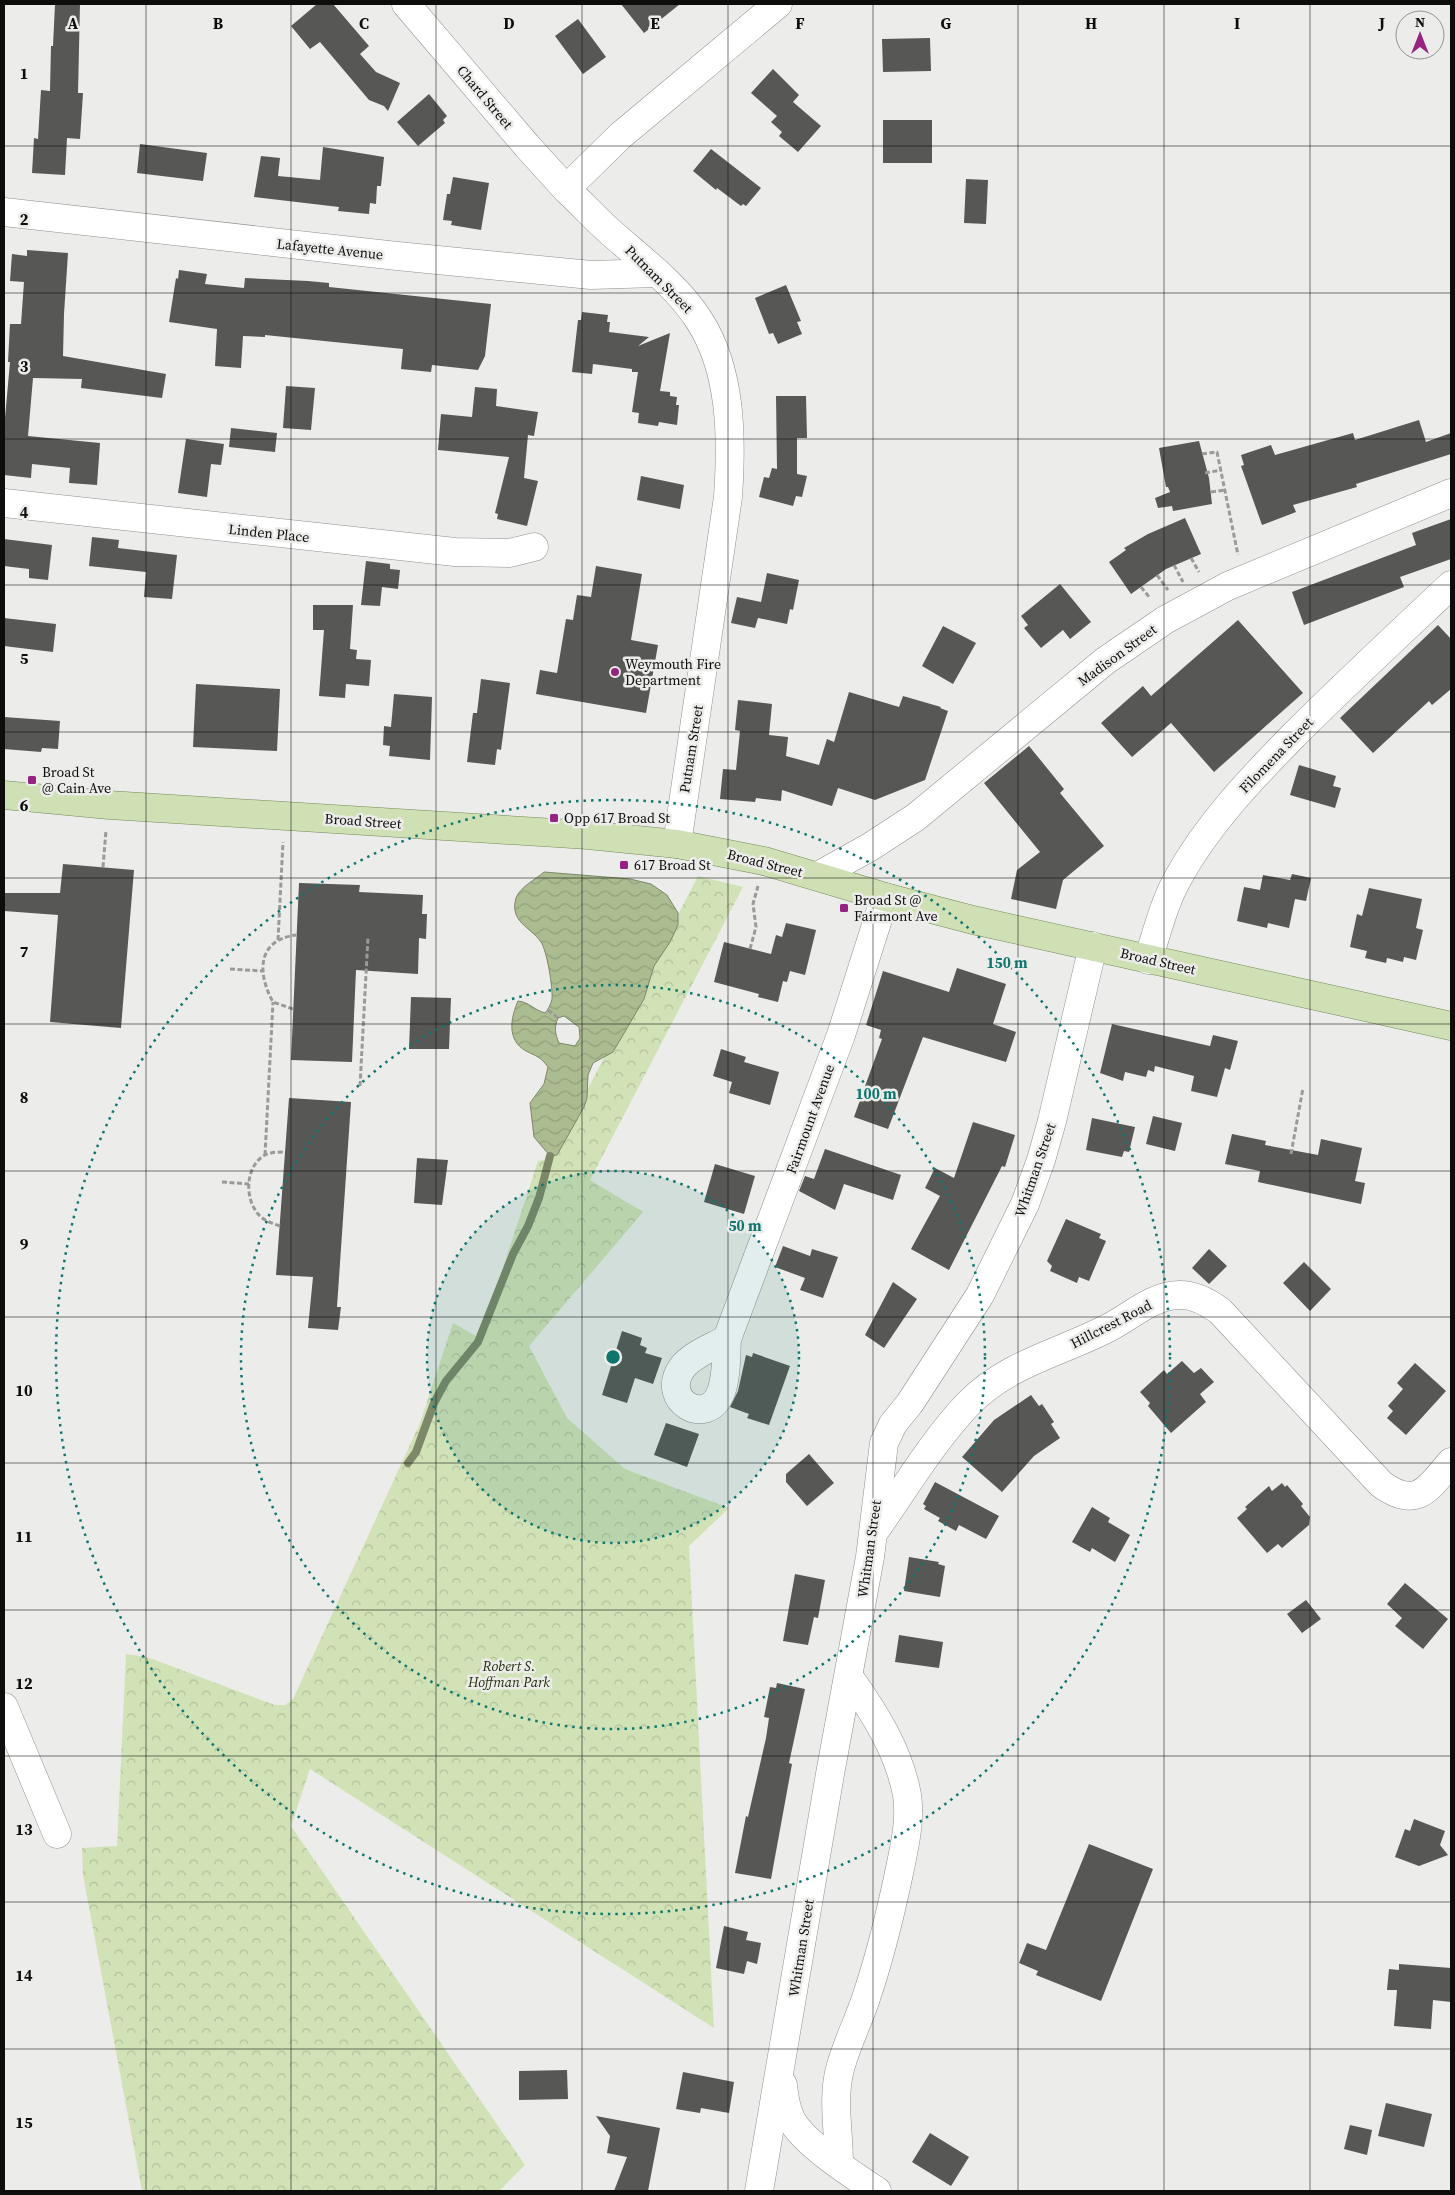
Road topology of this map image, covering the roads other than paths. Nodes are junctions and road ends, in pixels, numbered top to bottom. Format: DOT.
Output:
graph roads {
  1 [pos="406,4"];
  2 [pos="778,4"];
  3 [pos="566,189"];
  4 [pos="4,212"];
  5 [pos="657,272"];
  6 [pos="1451,493"];
  7 [pos="4,503"];
  8 [pos="534,547"];
  9 [pos="1451,585"];
  10 [pos="4,795"];
  11 [pos="676,844"];
  12 [pos="818,876"];
  13 [pos="886,897"];
  14 [pos="1093,946"];
  15 [pos="1148,960"];
  16 [pos="1451,1026"];
  17 [pos="727,1339"];
  18 [pos="1451,1462"];
  19 [pos="873,1533"];
  20 [pos="849,1677"];
  21 [pos="4,1707"];
  22 [pos="57,1834"];
  23 [pos="781,2068"];
  24 [pos="839,2163"];
  25 [pos="759,2191"];
  26 [pos="877,2191"];
  1 -- 3 [label="street, Chard Street"];
  2 -- 3 [label="street"];
  3 -- 5 [label="street, Putnam Street"];
  4 -- 5 [label="street, Lafayette Avenue"];
  5 -- 11 [label="street, Putnam Street"];
  6 -- 12 [label="street, Madison Street"];
  7 -- 8 [label="street, Linden Place"];
  9 -- 15 [label="street, Filomena Street"];
  10 -- 11 [label="main road, Broad Street"];
  11 -- 12 [label="main road, Broad Street"];
  12 -- 13 [label="main road, Broad Street"];
  13 -- 14 [label="main road, Broad Street"];
  13 -- 17 [label="street, Fairmount Avenue"];
  14 -- 15 [label="main road, Broad Street"];
  14 -- 19 [label="street, Whitman Street"];
  15 -- 16 [label="main road, Broad Street"];
  18 -- 19 [label="street, Hillcrest Road"];
  19 -- 20 [label="street, Whitman Street"];
  20 -- 23 [label="street, Whitman Street"];
  20 -- 24 [label="street"];
  21 -- 22 [label="street"];
  23 -- 24 [label="street"];
  23 -- 25 [label="street, Whitman Street"];
  24 -- 26 [label="street"];
}
